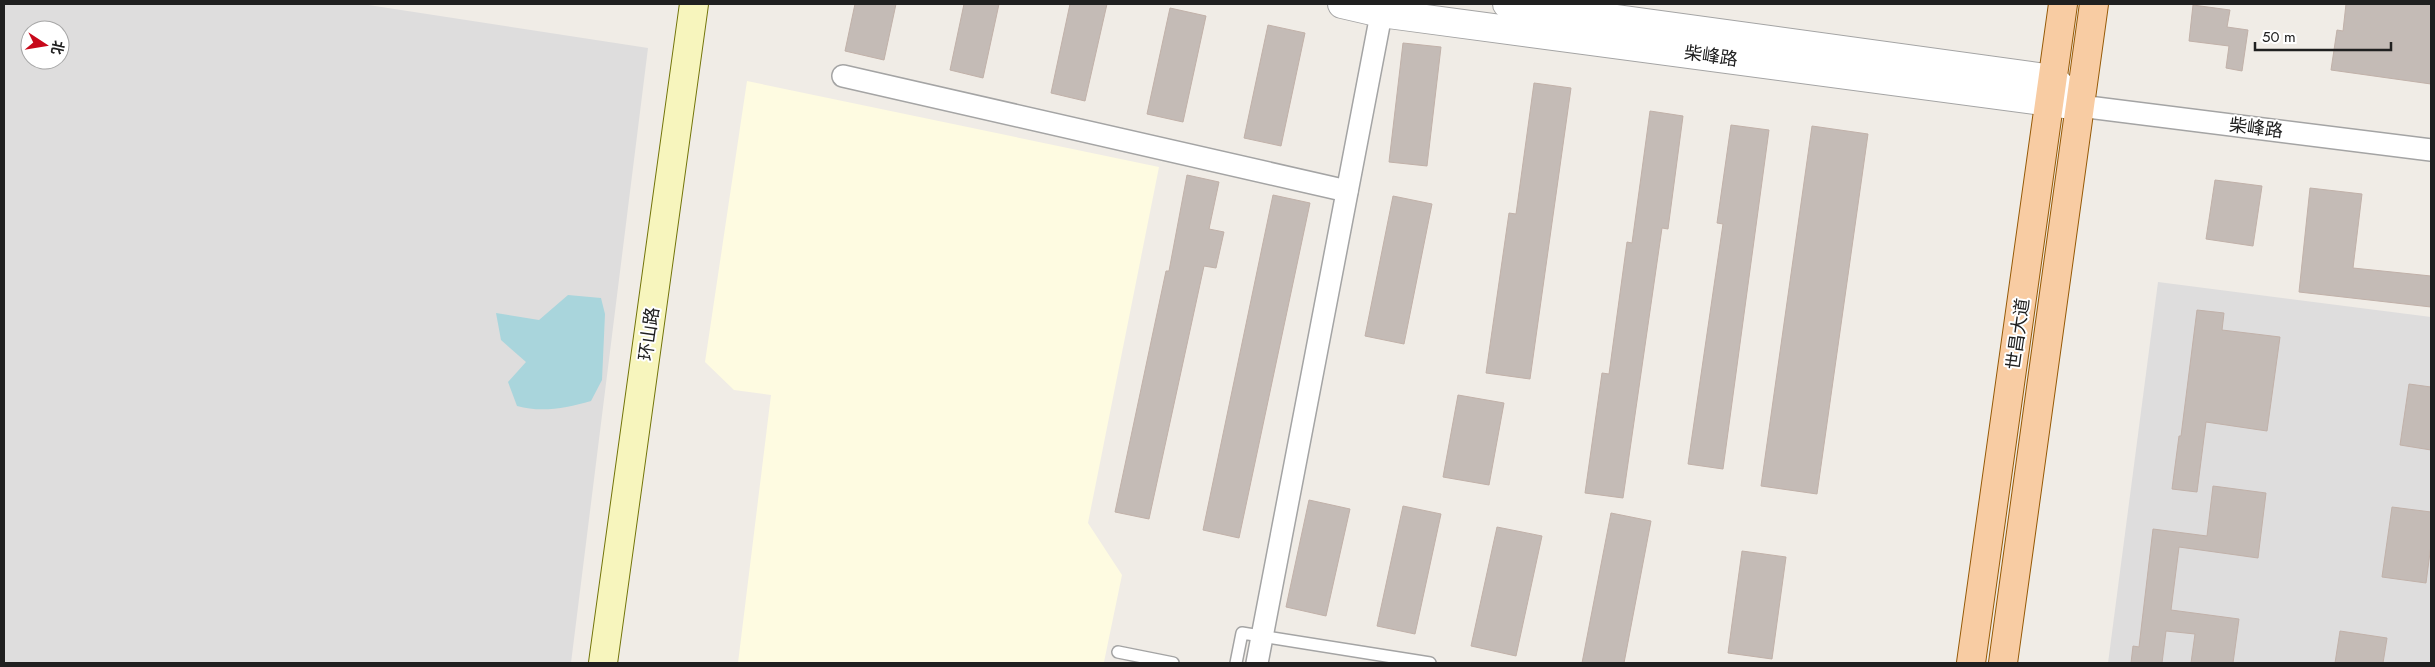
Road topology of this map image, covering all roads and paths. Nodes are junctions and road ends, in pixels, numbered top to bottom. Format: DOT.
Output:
graph roads {
  1 [pos="694,4"];
  2 [pos="1342,4"];
  3 [pos="1507,4"];
  4 [pos="2064,4"];
  5 [pos="2094,4"];
  6 [pos="1382,8"];
  7 [pos="843,76"];
  8 [pos="2052,90"];
  9 [pos="2080,106"];
  10 [pos="2431,150"];
  11 [pos="1347,191"];
  12 [pos="1262,636"];
  13 [pos="1118,652"];
  14 [pos="603,663"];
  15 [pos="1173,663"];
  16 [pos="1236,663"];
  17 [pos="1257,663"];
  18 [pos="1430,663"];
  19 [pos="1971,663"];
  20 [pos="2003,663"];
  1 -- 14 [label="main road, 环山路"];
  2 -- 6 [label="street, 柴峰路"];
  3 -- 8 [label="street, 柴峰路"];
  4 -- 8 [label="main road, 世昌大道"];
  5 -- 9 [label="main road, 世昌大道"];
  6 -- 8 [label="street, 柴峰路"];
  6 -- 11 [label="street"];
  7 -- 11 [label="street"];
  8 -- 9 [label="street"];
  8 -- 19 [label="main road, 世昌大道"];
  9 -- 10 [label="street, 柴峰路"];
  9 -- 20 [label="main road, 世昌大道"];
  11 -- 12 [label="street"];
  12 -- 16 [label="lane"];
  12 -- 17 [label="street"];
  12 -- 18 [label="lane"];
  13 -- 15 [label="lane"];
}
